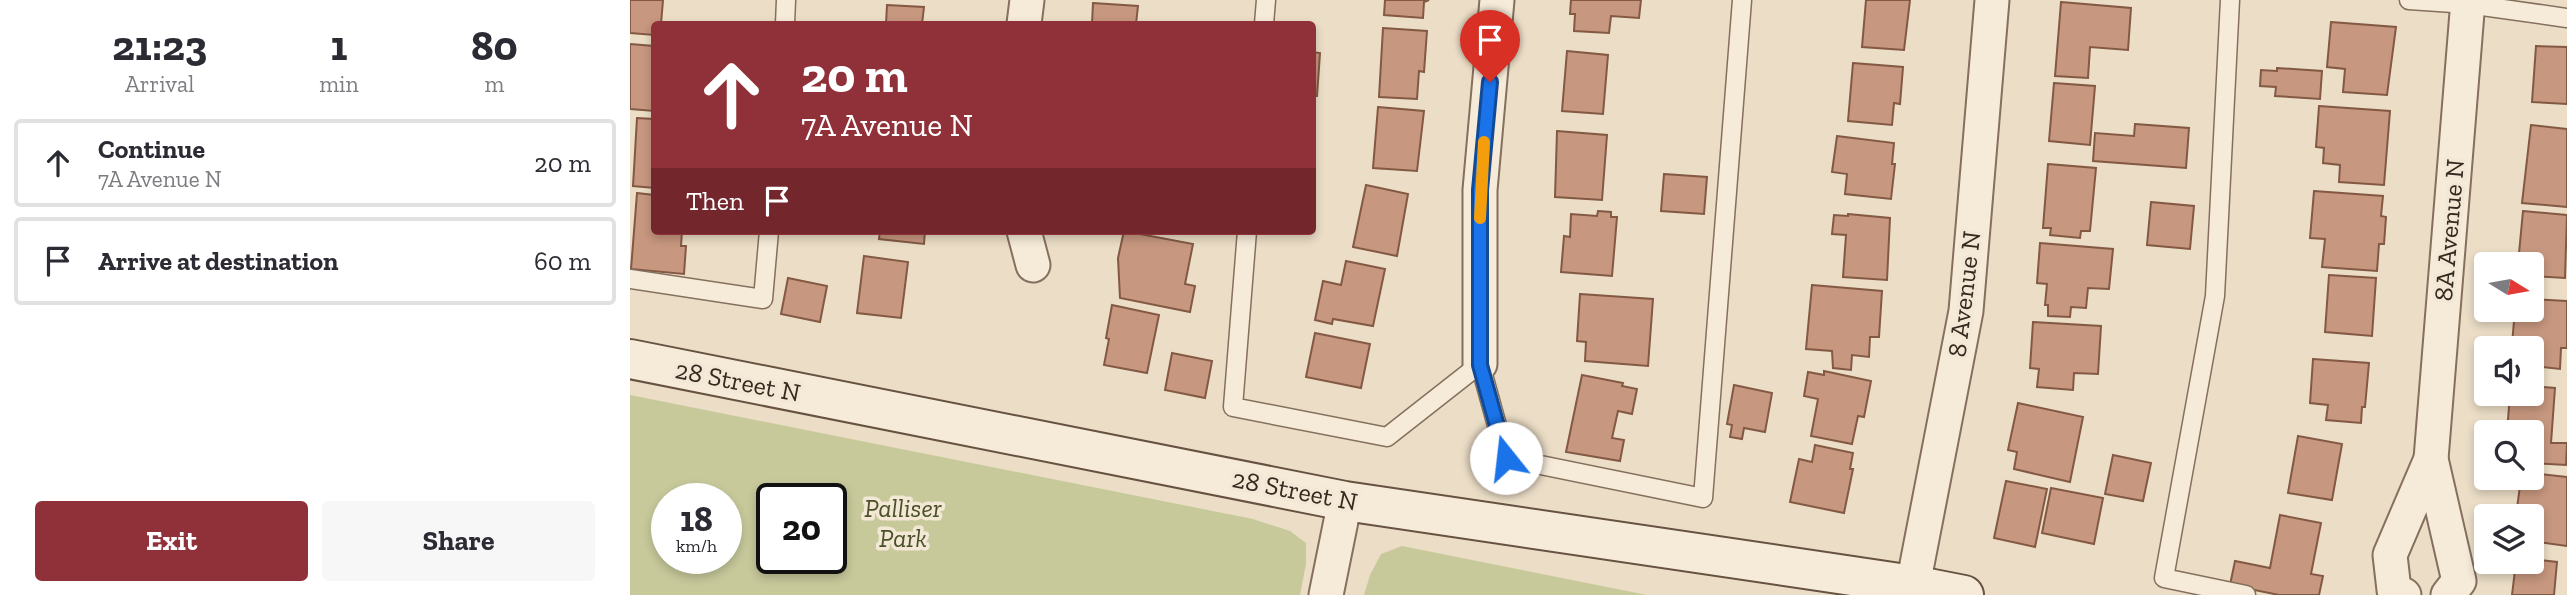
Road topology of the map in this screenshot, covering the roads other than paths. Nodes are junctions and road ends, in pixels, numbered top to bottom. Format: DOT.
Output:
graph roads {
  1 [pos="786,0"];
  2 [pos="1027,0"];
  3 [pos="1266,0"];
  4 [pos="1497,0"];
  5 [pos="1742,0"];
  6 [pos="1992,0"];
  7 [pos="2230,0"];
  8 [pos="2409,0"];
  9 [pos="2468,2"];
  10 [pos="2567,19"];
  11 [pos="785,21"];
  12 [pos="1024,21"];
  13 [pos="1264,21"];
  14 [pos="769,235"];
  15 [pos="1025,235"];
  16 [pos="1247,235"];
  17 [pos="1033,265"];
  18 [pos="630,279"];
  19 [pos="630,359"];
  20 [pos="1480,365"];
  21 [pos="2431,459"];
  22 [pos="1345,501"];
  23 [pos="1913,585"];
  24 [pos="1326,595"];
  25 [pos="1964,595"];
  26 [pos="2246,595"];
  27 [pos="2403,595"];
  28 [pos="2448,595"];
  1 -- 11 [label="lane"];
  2 -- 12 [label="street"];
  3 -- 13 [label="lane"];
  4 -- 20 [label="street"];
  5 -- 20 [label="lane"];
  6 -- 23 [label="street, 8 Avenue N"];
  7 -- 26 [label="lane"];
  8 -- 9 [label="lane"];
  9 -- 10 [label="lane"];
  9 -- 21 [label="street, 8A Avenue N"];
  14 -- 18 [label="lane"];
  15 -- 17 [label="street"];
  16 -- 20 [label="lane"];
  19 -- 22 [label="main road, 28 Street N"];
  21 -- 27 [label="street, 8A Avenue N"];
  21 -- 28 [label="street, 8A Avenue N"];
  22 -- 23 [label="main road, 28 Street N"];
  22 -- 24 [label="street"];
  23 -- 25 [label="main road, 28 Street N"];
}
